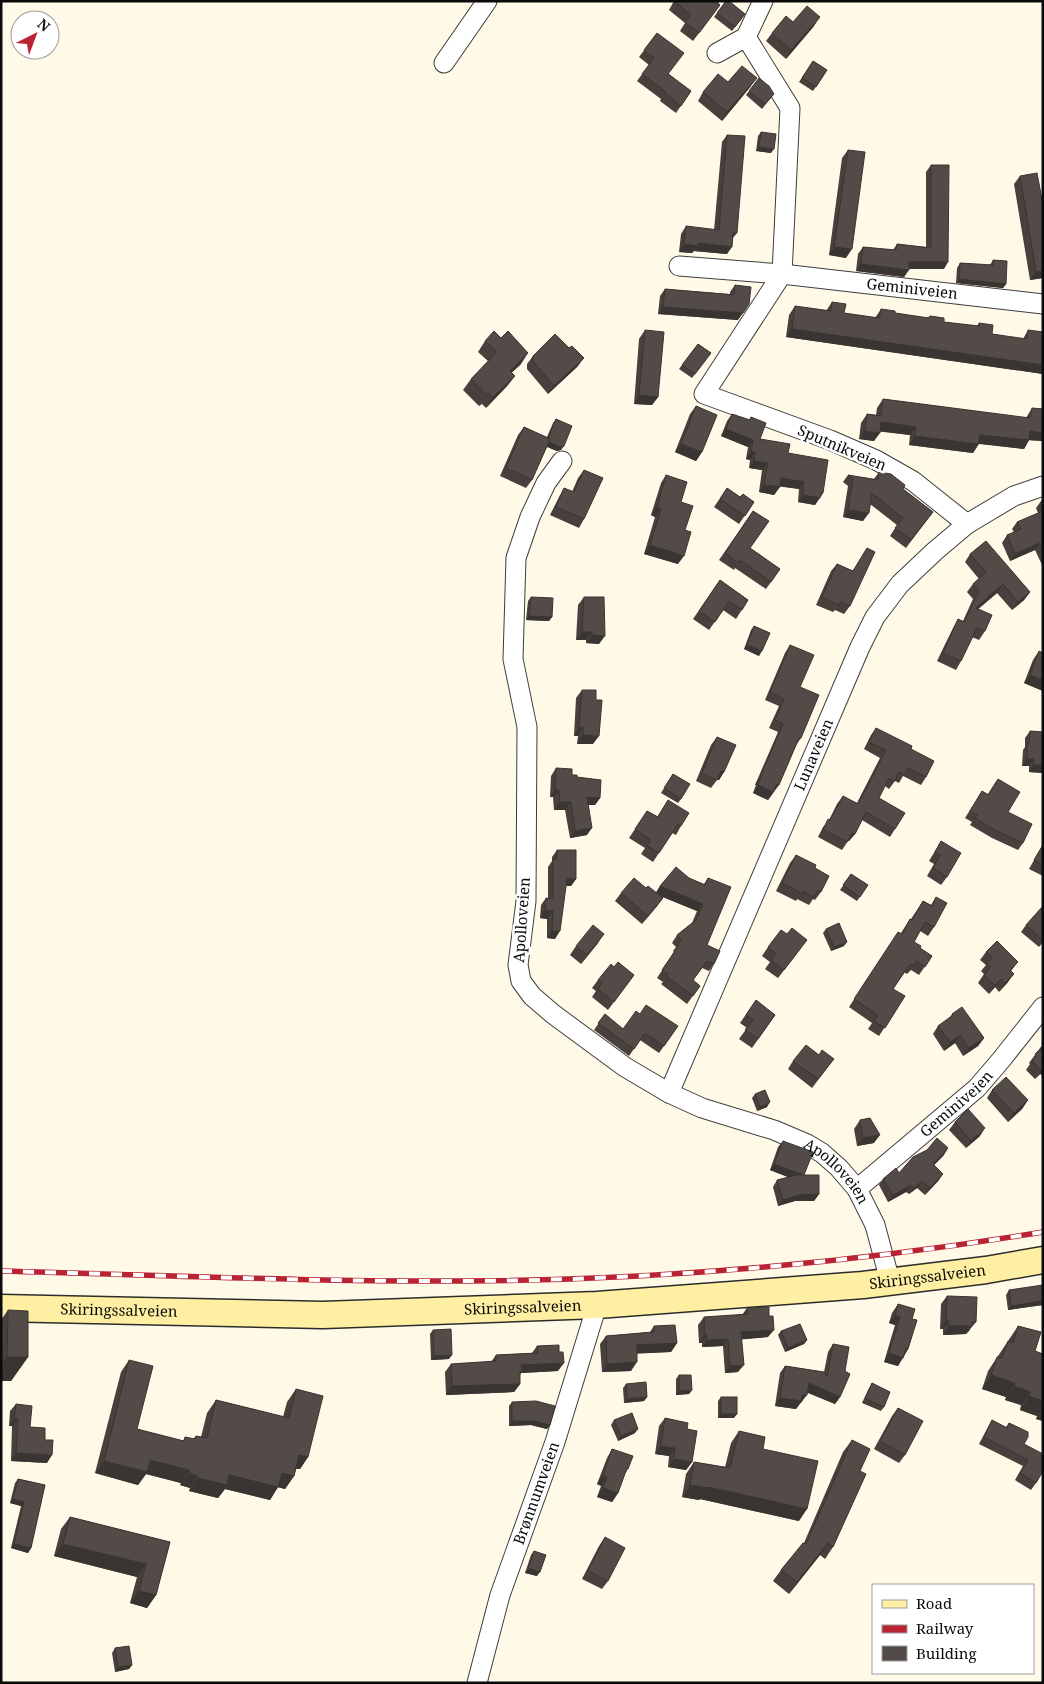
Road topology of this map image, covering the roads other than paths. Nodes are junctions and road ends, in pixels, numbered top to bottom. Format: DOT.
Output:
graph roads {
  1 [pos="487,1"];
  2 [pos="763,1"];
  3 [pos="746,37"];
  4 [pos="717,53"];
  5 [pos="444,63"];
  6 [pos="679,266"];
  7 [pos="782,274"];
  8 [pos="1043,304"];
  9 [pos="562,461"];
  10 [pos="1043,486"];
  11 [pos="967,524"];
  12 [pos="1043,1007"];
  13 [pos="669,1094"];
  14 [pos="857,1189"];
  15 [pos="1043,1260"];
  16 [pos="890,1281"];
  17 [pos="597,1305"];
  18 [pos="1,1308"];
  19 [pos="476,1683"];
  1 -- 5 [label="street"];
  2 -- 3 [label="street"];
  3 -- 4 [label="street"];
  3 -- 7 [label="street"];
  6 -- 7 [label="street, Geminiveien"];
  7 -- 8 [label="street, Geminiveien"];
  7 -- 11 [label="street, Sputnikveien"];
  9 -- 13 [label="street, Apolloveien"];
  10 -- 11 [label="street, Lunaveien"];
  11 -- 13 [label="street, Lunaveien"];
  12 -- 14 [label="street, Geminiveien"];
  13 -- 14 [label="street, Apolloveien"];
  14 -- 16 [label="street, Apolloveien"];
  15 -- 16 [label="main road, Skiringssalveien"];
  16 -- 17 [label="main road, Skiringssalveien"];
  17 -- 18 [label="main road, Skiringssalveien"];
  17 -- 19 [label="street, Brønnumveien"];
}
